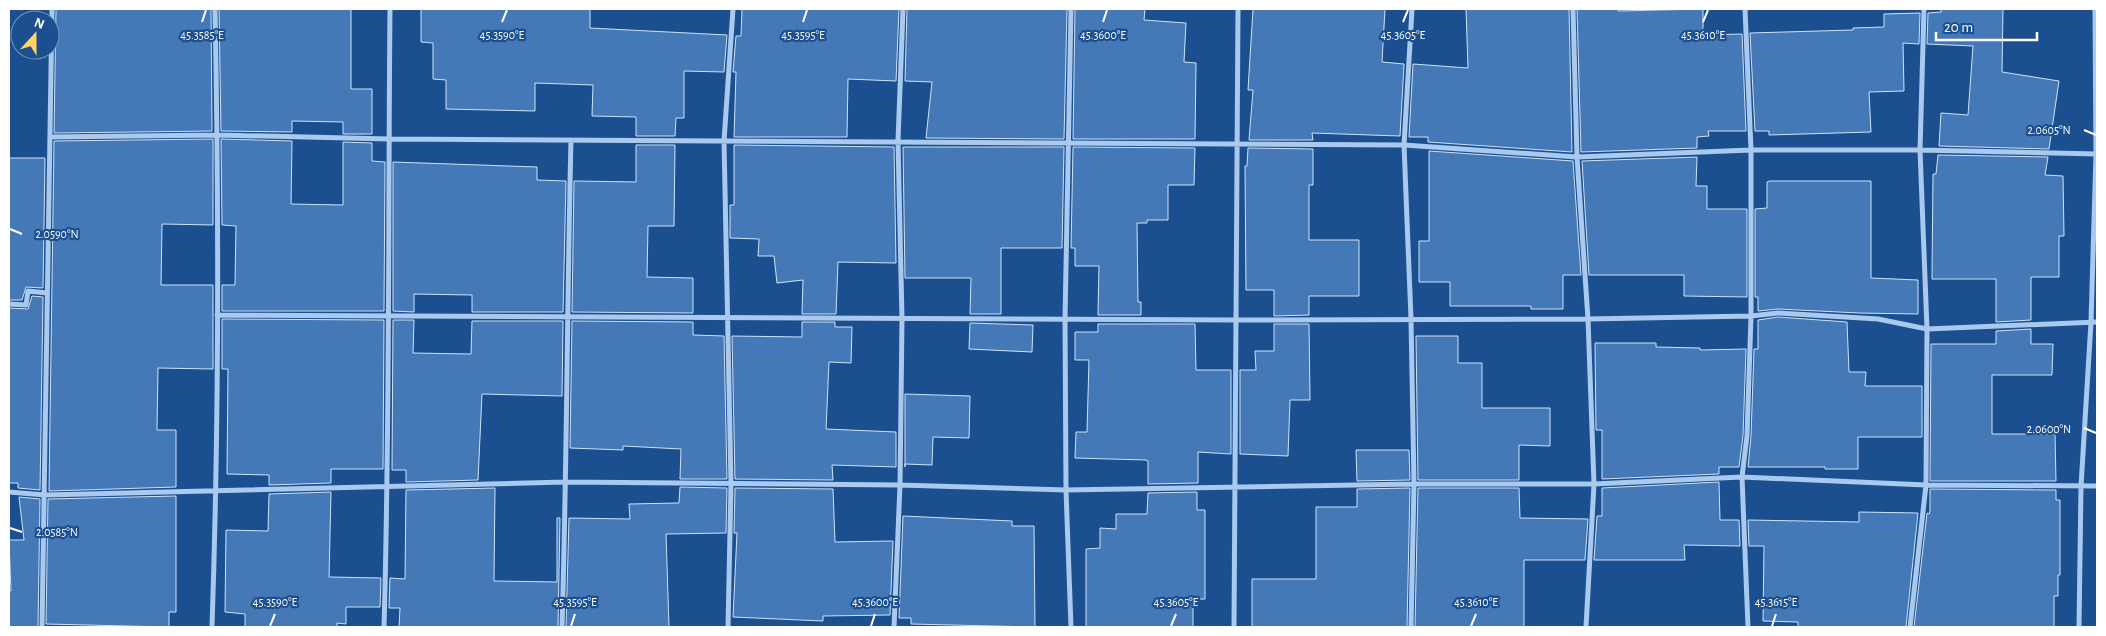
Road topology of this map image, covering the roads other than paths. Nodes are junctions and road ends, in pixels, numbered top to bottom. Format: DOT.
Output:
graph roads {
  1 [pos="52,9"];
  2 [pos="215,9"];
  3 [pos="390,9"];
  4 [pos="733,9"];
  5 [pos="903,9"];
  6 [pos="1071,9"];
  7 [pos="1238,9"];
  8 [pos="1412,9"];
  9 [pos="1573,9"];
  10 [pos="1745,9"];
  11 [pos="1924,9"];
  12 [pos="2095,9"];
  13 [pos="217,135"];
  14 [pos="50,137"];
  15 [pos="389,139"];
  16 [pos="571,140"];
  17 [pos="724,141"];
  18 [pos="898,141"];
  19 [pos="1068,144"];
  20 [pos="1237,144"];
  21 [pos="1404,145"];
  22 [pos="1751,150"];
  23 [pos="1920,150"];
  24 [pos="2097,154"];
  25 [pos="1577,157"];
  26 [pos="47,293"];
  27 [pos="9,304"];
  28 [pos="217,315"];
  29 [pos="1751,316"];
  30 [pos="387,317"];
  31 [pos="567,318"];
  32 [pos="728,318"];
  33 [pos="902,319"];
  34 [pos="1411,319"];
  35 [pos="1588,319"];
  36 [pos="1065,320"];
  37 [pos="1236,320"];
  38 [pos="2091,322"];
  39 [pos="2097,322"];
  40 [pos="1927,329"];
  41 [pos="1742,477"];
  42 [pos="566,482"];
  43 [pos="731,484"];
  44 [pos="1414,484"];
  45 [pos="1594,484"];
  46 [pos="900,485"];
  47 [pos="1926,485"];
  48 [pos="388,486"];
  49 [pos="1234,486"];
  50 [pos="2081,486"];
  51 [pos="2097,486"];
  52 [pos="217,490"];
  53 [pos="1066,490"];
  54 [pos="9,492"];
  55 [pos="45,494"];
  56 [pos="42,627"];
  57 [pos="212,627"];
  58 [pos="384,627"];
  59 [pos="562,627"];
  60 [pos="728,627"];
  61 [pos="894,627"];
  62 [pos="1071,627"];
  63 [pos="1234,627"];
  64 [pos="1411,627"];
  65 [pos="1586,627"];
  66 [pos="1748,627"];
  67 [pos="1910,627"];
  68 [pos="2079,627"];
  1 -- 14 [label="street"];
  2 -- 13 [label="street"];
  3 -- 15 [label="street"];
  4 -- 17 [label="street"];
  5 -- 18 [label="street"];
  6 -- 19 [label="street"];
  7 -- 20 [label="street"];
  8 -- 21 [label="street"];
  9 -- 25 [label="street"];
  10 -- 22 [label="street"];
  11 -- 23 [label="street"];
  12 -- 24 [label="street"];
  13 -- 14 [label="street"];
  13 -- 15 [label="street"];
  13 -- 28 [label="street"];
  14 -- 26 [label="street"];
  15 -- 16 [label="street"];
  15 -- 30 [label="street"];
  16 -- 17 [label="street"];
  16 -- 31 [label="street"];
  17 -- 18 [label="street"];
  17 -- 32 [label="street"];
  18 -- 19 [label="street"];
  18 -- 33 [label="street"];
  19 -- 20 [label="street"];
  19 -- 36 [label="street"];
  20 -- 21 [label="street"];
  20 -- 37 [label="street"];
  21 -- 25 [label="street"];
  21 -- 34 [label="street"];
  22 -- 23 [label="street"];
  22 -- 25 [label="street"];
  22 -- 29 [label="street"];
  23 -- 24 [label="street"];
  23 -- 40 [label="street"];
  24 -- 38 [label="street"];
  25 -- 35 [label="street"];
  26 -- 27 [label="street"];
  26 -- 55 [label="street"];
  28 -- 30 [label="street"];
  28 -- 52 [label="street"];
  29 -- 35 [label="street"];
  29 -- 40 [label="street"];
  29 -- 41 [label="street"];
  30 -- 31 [label="street"];
  30 -- 48 [label="street"];
  31 -- 32 [label="street"];
  31 -- 42 [label="street"];
  32 -- 33 [label="street"];
  32 -- 43 [label="street"];
  33 -- 36 [label="street"];
  33 -- 46 [label="street"];
  34 -- 35 [label="street"];
  34 -- 37 [label="street"];
  34 -- 44 [label="street"];
  35 -- 45 [label="street"];
  36 -- 37 [label="street"];
  36 -- 53 [label="street"];
  37 -- 49 [label="street"];
  38 -- 39 [label="street"];
  38 -- 40 [label="street"];
  38 -- 50 [label="street"];
  40 -- 47 [label="street"];
  41 -- 45 [label="street"];
  41 -- 47 [label="street"];
  41 -- 66 [label="street"];
  42 -- 43 [label="street"];
  42 -- 48 [label="street"];
  42 -- 59 [label="street"];
  43 -- 46 [label="street"];
  43 -- 60 [label="street"];
  44 -- 45 [label="street"];
  44 -- 49 [label="street"];
  44 -- 64 [label="street"];
  45 -- 65 [label="street"];
  46 -- 53 [label="street"];
  46 -- 61 [label="street"];
  47 -- 50 [label="street"];
  47 -- 67 [label="street"];
  48 -- 52 [label="street"];
  48 -- 58 [label="street"];
  49 -- 53 [label="street"];
  49 -- 63 [label="street"];
  50 -- 51 [label="street"];
  50 -- 68 [label="street"];
  52 -- 55 [label="street"];
  52 -- 57 [label="street"];
  53 -- 62 [label="street"];
  54 -- 55 [label="street"];
  55 -- 56 [label="street"];
}
